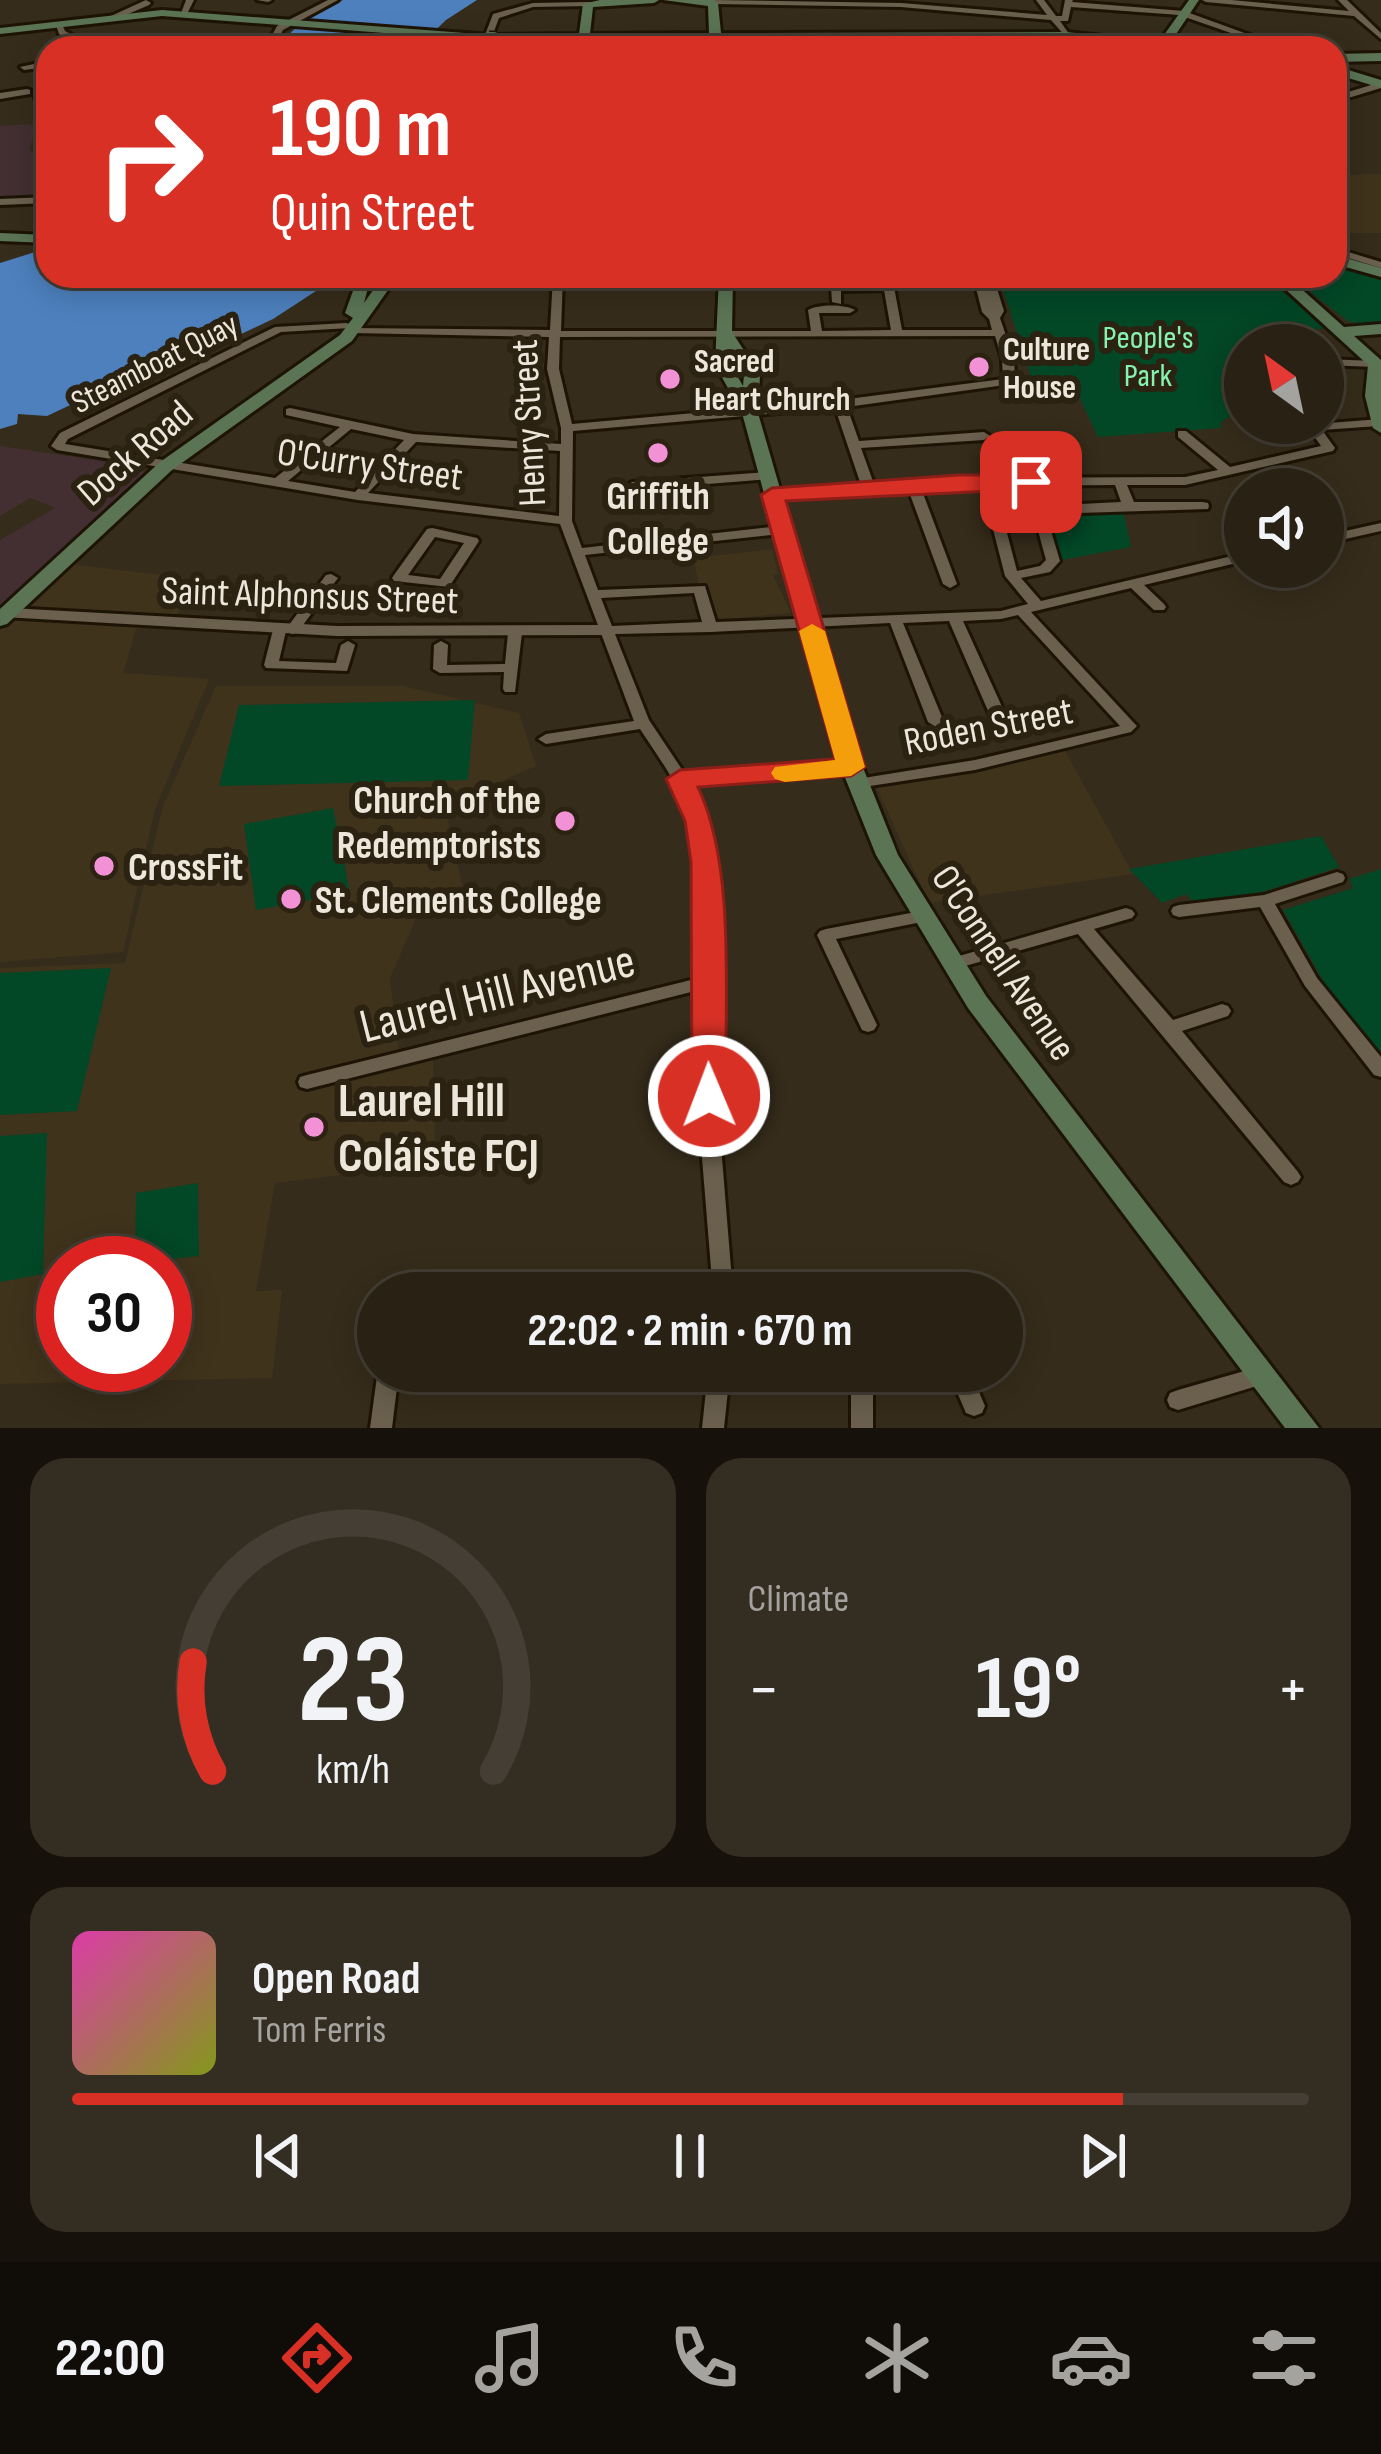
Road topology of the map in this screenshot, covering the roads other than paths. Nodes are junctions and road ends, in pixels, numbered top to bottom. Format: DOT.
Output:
graph roads {
  1 [pos="190,0"];
  2 [pos="334,0"];
  3 [pos="654,0"];
  4 [pos="668,0"];
  5 [pos="923,0"];
  6 [pos="1040,0"];
  7 [pos="1194,0"];
  8 [pos="1205,0"];
  9 [pos="750,1"];
  10 [pos="1296,1"];
  11 [pos="1343,1"];
  12 [pos="713,2"];
  13 [pos="840,2"];
  14 [pos="1069,2"];
  15 [pos="1260,3"];
  16 [pos="588,4"];
  17 [pos="901,5"];
  18 [pos="149,6"];
  19 [pos="183,14"];
  20 [pos="1183,14"];
  21 [pos="1357,14"];
  22 [pos="1053,17"];
  23 [pos="292,23"];
  24 [pos="58,24"];
  25 [pos="0,32"];
  26 [pos="70,36"];
  27 [pos="280,36"];
  28 [pos="443,36"];
  29 [pos="491,36"];
  30 [pos="584,36"];
  31 [pos="716,36"];
  32 [pos="1066,36"];
  33 [pos="1169,36"];
  34 [pos="1247,36"];
  35 [pos="1381,37"];
  36 [pos="1381,57"];
  37 [pos="1347,65"];
  38 [pos="36,66"];
  39 [pos="24,67"];
  40 [pos="1347,72"];
  41 [pos="1381,84"];
  42 [pos="27,92"];
  43 [pos="1347,95"];
  44 [pos="0,96"];
  45 [pos="36,200"];
  46 [pos="0,202"];
  47 [pos="0,237"];
  48 [pos="36,238"];
  49 [pos="359,288"];
  50 [pos="382,288"];
  51 [pos="557,288"];
  52 [pos="726,288"];
  53 [pos="835,288"];
  54 [pos="889,288"];
  55 [pos="981,288"];
  56 [pos="992,288"];
  57 [pos="1292,288"];
  58 [pos="837,302"];
  59 [pos="850,310"];
  60 [pos="994,318"];
  61 [pos="1333,324"];
  62 [pos="350,328"];
  63 [pos="1381,329"];
  64 [pos="1344,332"];
  65 [pos="897,333"];
  66 [pos="998,333"];
  67 [pos="553,334"];
  68 [pos="727,334"];
  69 [pos="817,334"];
  70 [pos="1344,334"];
  71 [pos="1344,365"];
  72 [pos="1378,371"];
  73 [pos="839,404"];
  74 [pos="290,412"];
  75 [pos="750,413"];
  76 [pos="1378,415"];
  77 [pos="566,428"];
  78 [pos="345,429"];
  79 [pos="1182,434"];
  80 [pos="984,436"];
  81 [pos="413,438"];
  82 [pos="855,445"];
  83 [pos="57,446"];
  84 [pos="565,448"];
  85 [pos="166,466"];
  86 [pos="1240,468"];
  87 [pos="1224,469"];
  88 [pos="1224,472"];
  89 [pos="986,482"];
  90 [pos="1120,482"];
  91 [pos="277,483"];
  92 [pos="770,485"];
  93 [pos="913,485"];
  94 [pos="632,486"];
  95 [pos="868,489"];
  96 [pos="358,496"];
  97 [pos="993,506"];
  98 [pos="1129,506"];
  99 [pos="1203,506"];
  100 [pos="1039,510"];
  101 [pos="465,511"];
  102 [pos="565,521"];
  103 [pos="1381,527"];
  104 [pos="780,530"];
  105 [pos="450,534"];
  106 [pos="1344,535"];
  107 [pos="578,552"];
  108 [pos="1224,562"];
  109 [pos="1012,576"];
  110 [pos="331,578"];
  111 [pos="1133,582"];
  112 [pos="950,584"];
  113 [pos="595,594"];
  114 [pos="1029,608"];
  115 [pos="1159,608"];
  116 [pos="5,617"];
  117 [pos="955,619"];
  118 [pos="896,622"];
  119 [pos="810,624"];
  120 [pos="711,628"];
  121 [pos="285,629"];
  122 [pos="608,631"];
  123 [pos="515,633"];
  124 [pos="348,645"];
  125 [pos="441,645"];
  126 [pos="512,668"];
  127 [pos="510,689"];
  128 [pos="1000,720"];
  129 [pos="936,722"];
  130 [pos="644,724"];
  131 [pos="546,740"];
  132 [pos="854,775"];
  133 [pos="680,779"];
  134 [pos="1337,878"];
  135 [pos="1264,901"];
  136 [pos="1179,911"];
  137 [pos="1126,914"];
  138 [pos="921,916"];
  139 [pos="1084,929"];
  140 [pos="951,964"];
  141 [pos="707,982"];
  142 [pos="1222,1011"];
  143 [pos="868,1025"];
  144 [pos="1169,1028"];
  145 [pos="1381,1070"];
  146 [pos="307,1082"];
  147 [pos="1291,1177"];
  148 [pos="721,1272"];
  149 [pos="1262,1375"];
  150 [pos="385,1392"];
  151 [pos="717,1392"];
  152 [pos="862,1392"];
  153 [pos="968,1392"];
  154 [pos="1178,1400"];
  155 [pos="974,1406"];
  156 [pos="381,1428"];
  157 [pos="713,1428"];
  158 [pos="862,1428"];
  159 [pos="1303,1428"];
  1 -- 19 [label="street"];
  2 -- 23 [label="street"];
  3 -- 16 [label="main road"];
  4 -- 12 [label="main road"];
  5 -- 17 [label="street"];
  6 -- 22 [label="street"];
  7 -- 20 [label="main road"];
  8 -- 15 [label="street"];
  9 -- 12 [label="street"];
  9 -- 13 [label="street"];
  10 -- 11 [label="street"];
  11 -- 21 [label="street"];
  12 -- 31 [label="main road"];
  13 -- 17 [label="street"];
  14 -- 20 [label="street"];
  14 -- 22 [label="street"];
  15 -- 21 [label="street"];
  16 -- 29 [label="street"];
  16 -- 30 [label="main road"];
  17 -- 22 [label="street"];
  18 -- 19 [label="main road"];
  18 -- 24 [label="main road"];
  19 -- 23 [label="main road"];
  20 -- 33 [label="main road"];
  20 -- 34 [label="street"];
  21 -- 35 [label="street"];
  22 -- 32 [label="street"];
  23 -- 27 [label="street"];
  23 -- 28 [label="main road"];
  24 -- 25 [label="main road"];
  24 -- 26 [label="street"];
  36 -- 37 [label="main road"];
  38 -- 39 [label="street"];
  40 -- 41 [label="main road"];
  41 -- 43 [label="street"];
  42 -- 44 [label="street"];
  45 -- 46 [label="street"];
  47 -- 48 [label="main road"];
  49 -- 62 [label="main road"];
  50 -- 62 [label="main road, Dock Road"];
  51 -- 67 [label="street, Henry Street"];
  52 -- 68 [label="main road, O'Connell Avenue"];
  53 -- 58 [label="street"];
  54 -- 65 [label="street"];
  55 -- 60 [label="street"];
  56 -- 60 [label="street"];
  57 -- 61 [label="main road"];
  59 -- 69 [label="street"];
  60 -- 66 [label="street"];
  62 -- 67 [label="street"];
  62 -- 83 [label="street, Steamboat Quay"];
  62 -- 85 [label="main road, Dock Road"];
  63 -- 64 [label="main road"];
  65 -- 66 [label="street"];
  65 -- 69 [label="street"];
  66 -- 73 [label="street"];
  67 -- 68 [label="street"];
  67 -- 77 [label="street, Henry Street"];
  68 -- 69 [label="street"];
  68 -- 75 [label="main road, O'Connell Avenue"];
  70 -- 72 [label="main road"];
  71 -- 72 [label="street"];
  72 -- 76 [label="main road"];
  73 -- 75 [label="street"];
  73 -- 82 [label="street"];
  74 -- 78 [label="street"];
  75 -- 77 [label="street"];
  75 -- 92 [label="main road, O'Connell Avenue"];
  76 -- 86 [label="street"];
  77 -- 84 [label="street, Henry Street"];
  78 -- 81 [label="street"];
  78 -- 91 [label="street"];
  79 -- 87 [label="street"];
  80 -- 82 [label="street"];
  81 -- 84 [label="street"];
  81 -- 96 [label="street"];
  82 -- 95 [label="street"];
  83 -- 85 [label="street, O'Curry Street"];
  84 -- 102 [label="street, Henry Street"];
  85 -- 91 [label="street, O'Curry Street"];
  85 -- 116 [label="main road, Dock Road"];
  88 -- 90 [label="street"];
  89 -- 90 [label="street"];
  89 -- 93 [label="street"];
  89 -- 97 [label="street"];
  90 -- 98 [label="street"];
  91 -- 96 [label="street, O'Curry Street"];
  92 -- 94 [label="street"];
  92 -- 95 [label="street"];
  92 -- 104 [label="main road, O'Connell Avenue"];
  93 -- 95 [label="street"];
  93 -- 112 [label="street"];
  96 -- 101 [label="street, O'Curry Street"];
  97 -- 100 [label="street"];
  97 -- 109 [label="street"];
  98 -- 99 [label="street"];
  98 -- 100 [label="street"];
  100 -- 109 [label="street"];
  101 -- 102 [label="street, O'Curry Street"];
  101 -- 105 [label="street"];
  102 -- 107 [label="street, Henry Street"];
  103 -- 106 [label="street"];
  104 -- 107 [label="street"];
  104 -- 119 [label="main road, O'Connell Avenue"];
  105 -- 105 [label="street"];
  107 -- 113 [label="street, Henry Street"];
  108 -- 111 [label="street"];
  109 -- 114 [label="street"];
  110 -- 121 [label="street"];
  111 -- 114 [label="street"];
  111 -- 115 [label="street"];
  113 -- 120 [label="street"];
  113 -- 122 [label="street, Henry Street"];
  114 -- 117 [label="street"];
  114 -- 132 [label="street, Roden Street"];
  116 -- 121 [label="street, Saint Alphonsus Street"];
  117 -- 118 [label="street"];
  117 -- 128 [label="street"];
  118 -- 119 [label="street"];
  118 -- 129 [label="street"];
  119 -- 120 [label="street"];
  119 -- 132 [label="main road, O'Connell Avenue"];
  120 -- 122 [label="street"];
  121 -- 123 [label="street, Saint Alphonsus Street"];
  121 -- 124 [label="street"];
  122 -- 123 [label="street, Saint Alphonsus Street"];
  122 -- 130 [label="street, Henry Street"];
  123 -- 126 [label="street"];
  125 -- 126 [label="street"];
  126 -- 127 [label="street"];
  130 -- 131 [label="street"];
  130 -- 133 [label="street, Henry Street"];
  132 -- 133 [label="street, Roden Street"];
  132 -- 138 [label="main road, O'Connell Avenue"];
  133 -- 141 [label="street, Henry Street"];
  134 -- 135 [label="street"];
  135 -- 136 [label="street"];
  135 -- 145 [label="street"];
  137 -- 139 [label="street"];
  138 -- 140 [label="main road, O'Connell Avenue"];
  138 -- 143 [label="street"];
  139 -- 140 [label="street"];
  139 -- 144 [label="street"];
  140 -- 149 [label="main road, O'Connell Avenue"];
  141 -- 146 [label="street, Laurel Hill Avenue"];
  141 -- 148 [label="street, Henry Street"];
  142 -- 144 [label="street"];
  144 -- 147 [label="street"];
  149 -- 154 [label="street"];
  149 -- 159 [label="main road, O'Connell Avenue"];
  150 -- 156 [label="street"];
  151 -- 157 [label="street"];
  152 -- 158 [label="street"];
  153 -- 155 [label="street"];
}
